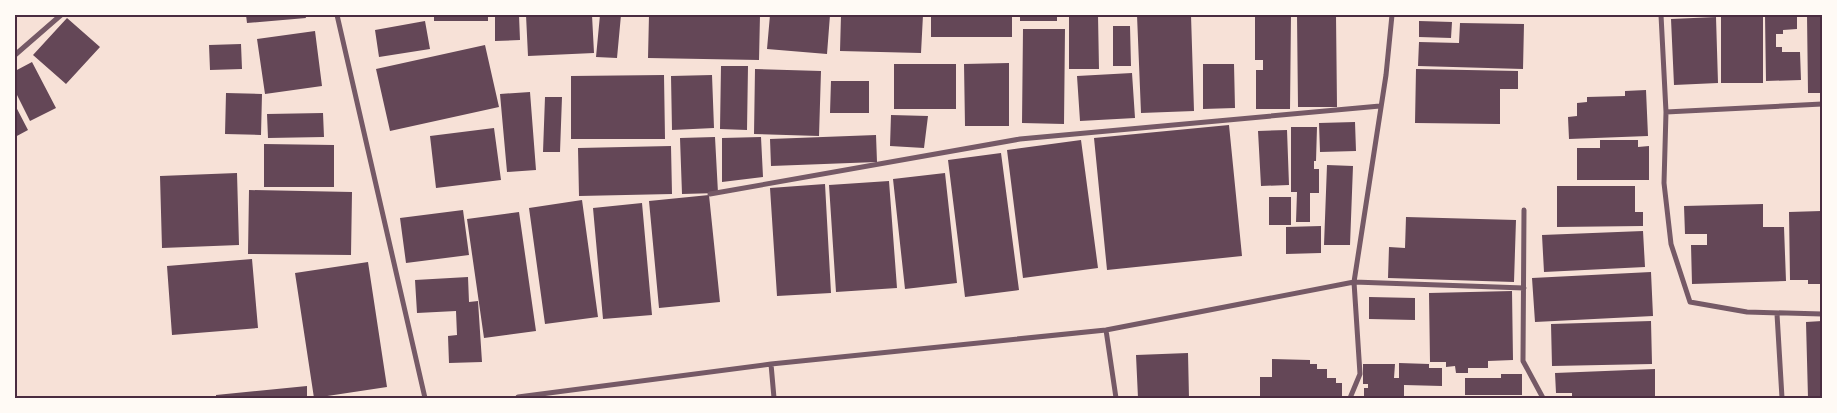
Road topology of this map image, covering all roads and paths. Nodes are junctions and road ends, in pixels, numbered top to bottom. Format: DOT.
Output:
graph roads {
  1 [pos="61,15"];
  2 [pos="337,15"];
  3 [pos="1392,15"];
  4 [pos="1661,15"];
  5 [pos="15,55"];
  6 [pos="1822,104"];
  7 [pos="1380,106"];
  8 [pos="1666,112"];
  9 [pos="710,194"];
  10 [pos="1524,210"];
  11 [pos="1354,282"];
  12 [pos="1524,288"];
  13 [pos="1778,314"];
  14 [pos="1822,314"];
  15 [pos="1106,330"];
  16 [pos="771,364"];
  17 [pos="518,397"];
  18 [pos="425,398"];
  19 [pos="774,398"];
  20 [pos="1116,398"];
  21 [pos="1350,398"];
  22 [pos="1543,398"];
  23 [pos="1782,398"];
  1 -- 5 [label="street"];
  2 -- 18 [label="street"];
  3 -- 7 [label="street"];
  4 -- 8 [label="street"];
  6 -- 8 [label="street"];
  7 -- 9 [label="street"];
  7 -- 11 [label="street"];
  8 -- 13 [label="street"];
  10 -- 12 [label="street"];
  11 -- 12 [label="street"];
  11 -- 15 [label="street"];
  11 -- 21 [label="street"];
  12 -- 22 [label="street"];
  13 -- 14 [label="street"];
  13 -- 23 [label="street"];
  15 -- 16 [label="street"];
  15 -- 20 [label="street"];
  16 -- 17 [label="street"];
  16 -- 19 [label="street"];
}
